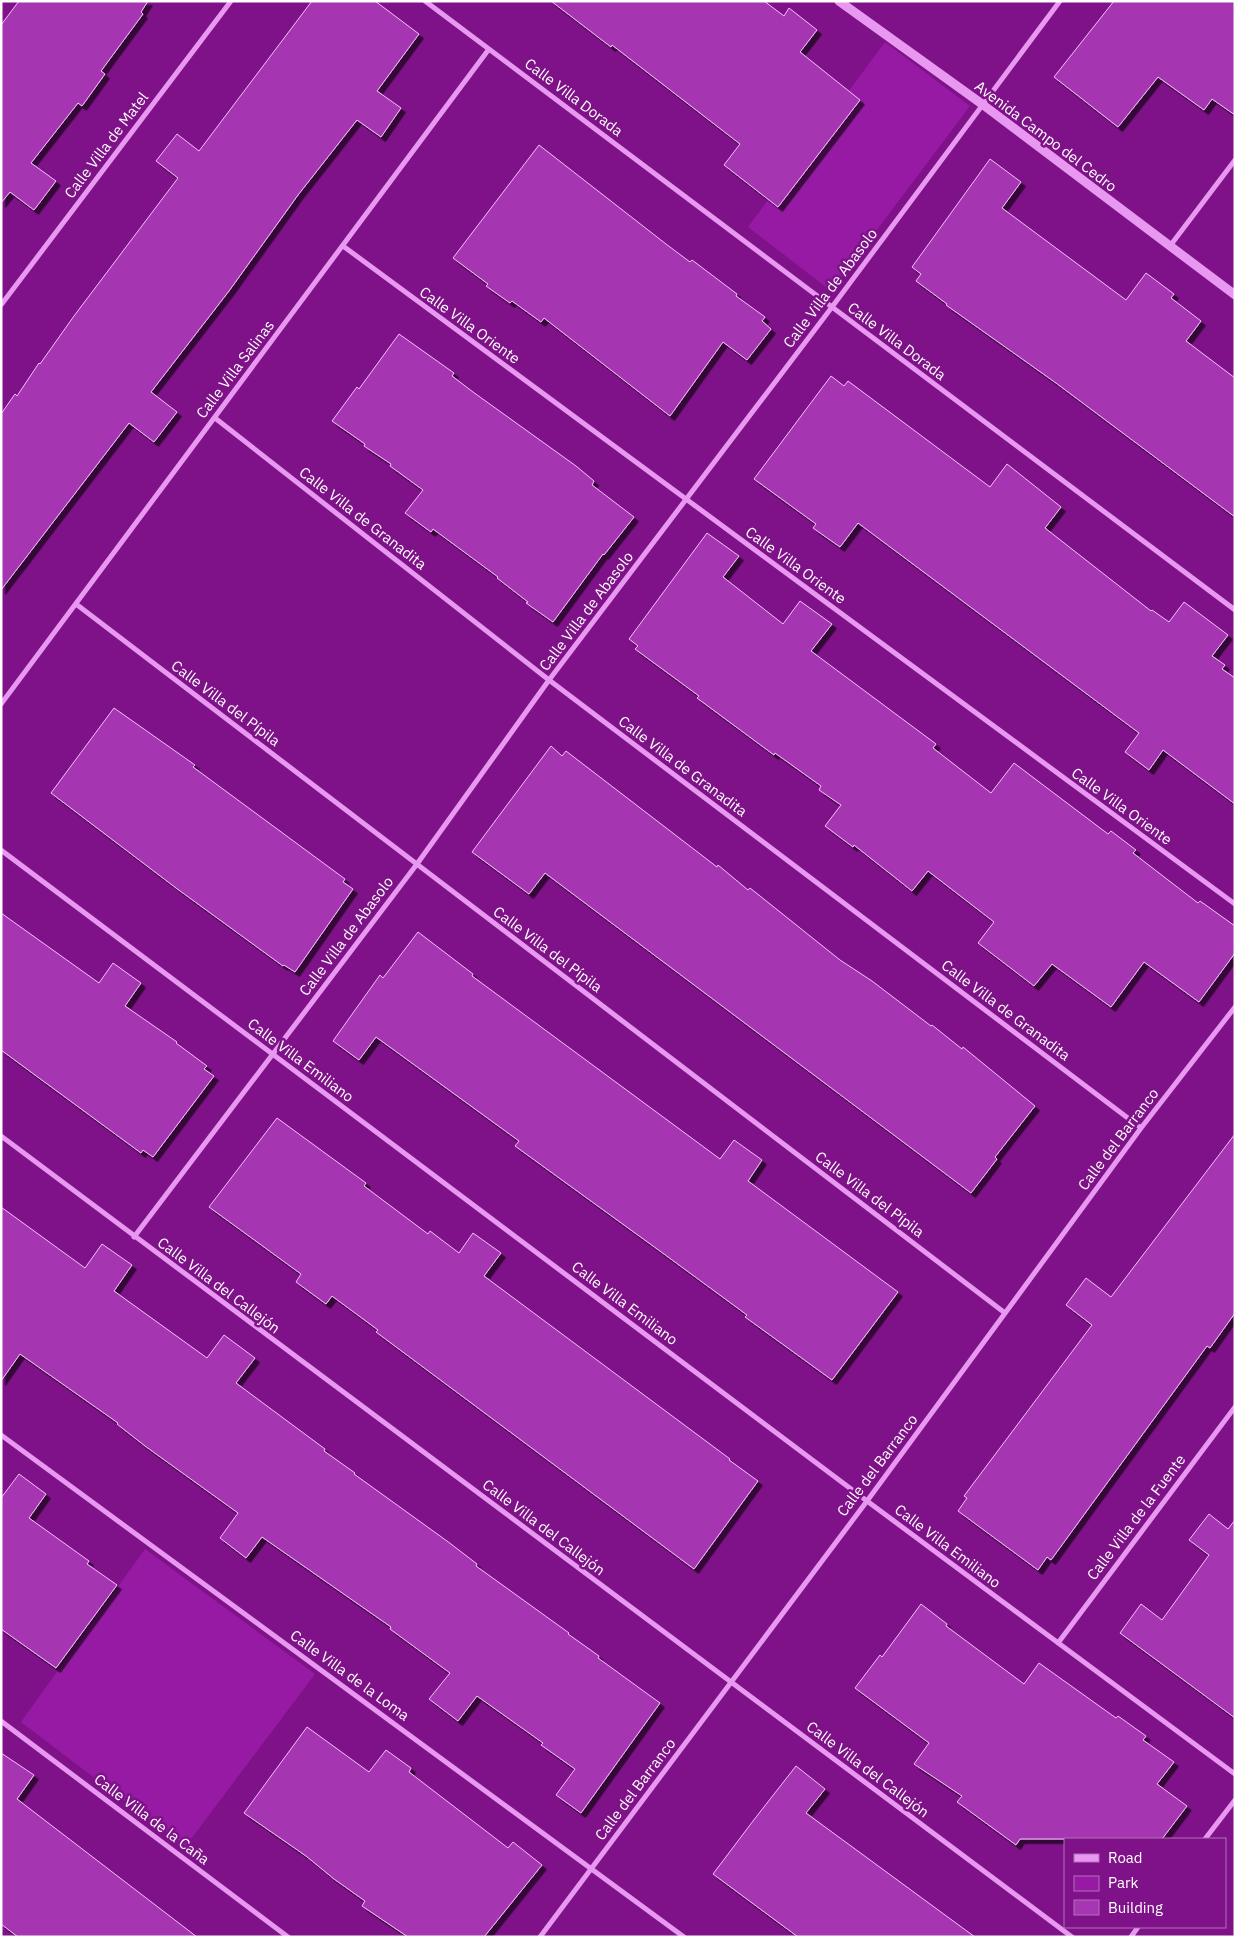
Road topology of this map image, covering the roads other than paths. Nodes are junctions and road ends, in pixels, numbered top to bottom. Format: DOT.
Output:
graph roads {
  1 [pos="231,1"];
  2 [pos="425,1"];
  3 [pos="839,1"];
  4 [pos="1060,1"];
  5 [pos="489,49"];
  6 [pos="982,104"];
  7 [pos="1235,160"];
  8 [pos="343,246"];
  9 [pos="1170,246"];
  10 [pos="1235,296"];
  11 [pos="1,305"];
  12 [pos="832,307"];
  13 [pos="214,418"];
  14 [pos="687,500"];
  15 [pos="76,604"];
  16 [pos="1235,610"];
  17 [pos="549,680"];
  18 [pos="1,704"];
  19 [pos="1,850"];
  20 [pos="417,864"];
  21 [pos="1235,904"];
  22 [pos="1235,1007"];
  23 [pos="272,1053"];
  24 [pos="1142,1128"];
  25 [pos="1,1136"];
  26 [pos="134,1237"];
  27 [pos="1005,1313"];
  28 [pos="1235,1407"];
  29 [pos="1,1434"];
  30 [pos="867,1501"];
  31 [pos="1058,1643"];
  32 [pos="731,1682"];
  33 [pos="1,1721"];
  34 [pos="1235,1774"];
  35 [pos="1235,1800"];
  36 [pos="1206,1838"];
  37 [pos="591,1868"];
  38 [pos="288,1937"];
  39 [pos="540,1937"];
  40 [pos="684,1937"];
  41 [pos="1072,1937"];
  1 -- 11 [label="street, Calle Villa de Matel"];
  2 -- 5 [label="street, Calle Villa Dorada"];
  3 -- 6 [label="street, Avenida Campo del Cedro"];
  4 -- 6 [label="street, Calle Villa de Abasolo"];
  5 -- 8 [label="street, Calle Villa Salinas"];
  5 -- 12 [label="street, Calle Villa Dorada"];
  6 -- 9 [label="street, Avenida Campo del Cedro"];
  6 -- 12 [label="street, Calle Villa de Abasolo"];
  7 -- 9 [label="street"];
  8 -- 13 [label="street, Calle Villa Salinas"];
  8 -- 14 [label="street, Calle Villa Oriente"];
  9 -- 10 [label="street, Avenida Campo del Cedro"];
  12 -- 14 [label="street, Calle Villa de Abasolo"];
  12 -- 16 [label="street, Calle Villa Dorada"];
  13 -- 15 [label="street, Calle Villa Salinas"];
  13 -- 17 [label="street, Calle Villa de Granadita"];
  14 -- 17 [label="street, Calle Villa de Abasolo"];
  14 -- 21 [label="street, Calle Villa Oriente"];
  15 -- 18 [label="street, Calle Villa Salinas"];
  15 -- 20 [label="street, Calle Villa del Pípila"];
  17 -- 20 [label="street, Calle Villa de Abasolo"];
  17 -- 24 [label="street, Calle Villa de Granadita"];
  19 -- 23 [label="street, Calle Villa Emiliano"];
  20 -- 23 [label="street, Calle Villa de Abasolo"];
  20 -- 27 [label="street, Calle Villa del Pípila"];
  22 -- 24 [label="street, Calle del Barranco"];
  23 -- 26 [label="street, Calle Villa de Abasolo"];
  23 -- 30 [label="street, Calle Villa Emiliano"];
  24 -- 27 [label="street, Calle del Barranco"];
  25 -- 26 [label="street, Calle Villa del Callejón"];
  26 -- 32 [label="street, Calle Villa del Callejón"];
  27 -- 30 [label="street, Calle del Barranco"];
  28 -- 31 [label="street, Calle Villa de la Fuente"];
  29 -- 37 [label="street, Calle Villa de la Loma"];
  30 -- 31 [label="street, Calle Villa Emiliano"];
  30 -- 32 [label="street, Calle del Barranco"];
  31 -- 34 [label="street, Calle Villa Emiliano"];
  32 -- 37 [label="street, Calle del Barranco"];
  32 -- 41 [label="street, Calle Villa del Callejón"];
  33 -- 38 [label="street, Calle Villa de la Caña"];
  35 -- 36 [label="street"];
  37 -- 39 [label="street, Calle del Barranco"];
  37 -- 40 [label="street, Calle Villa de la Loma"];
}
